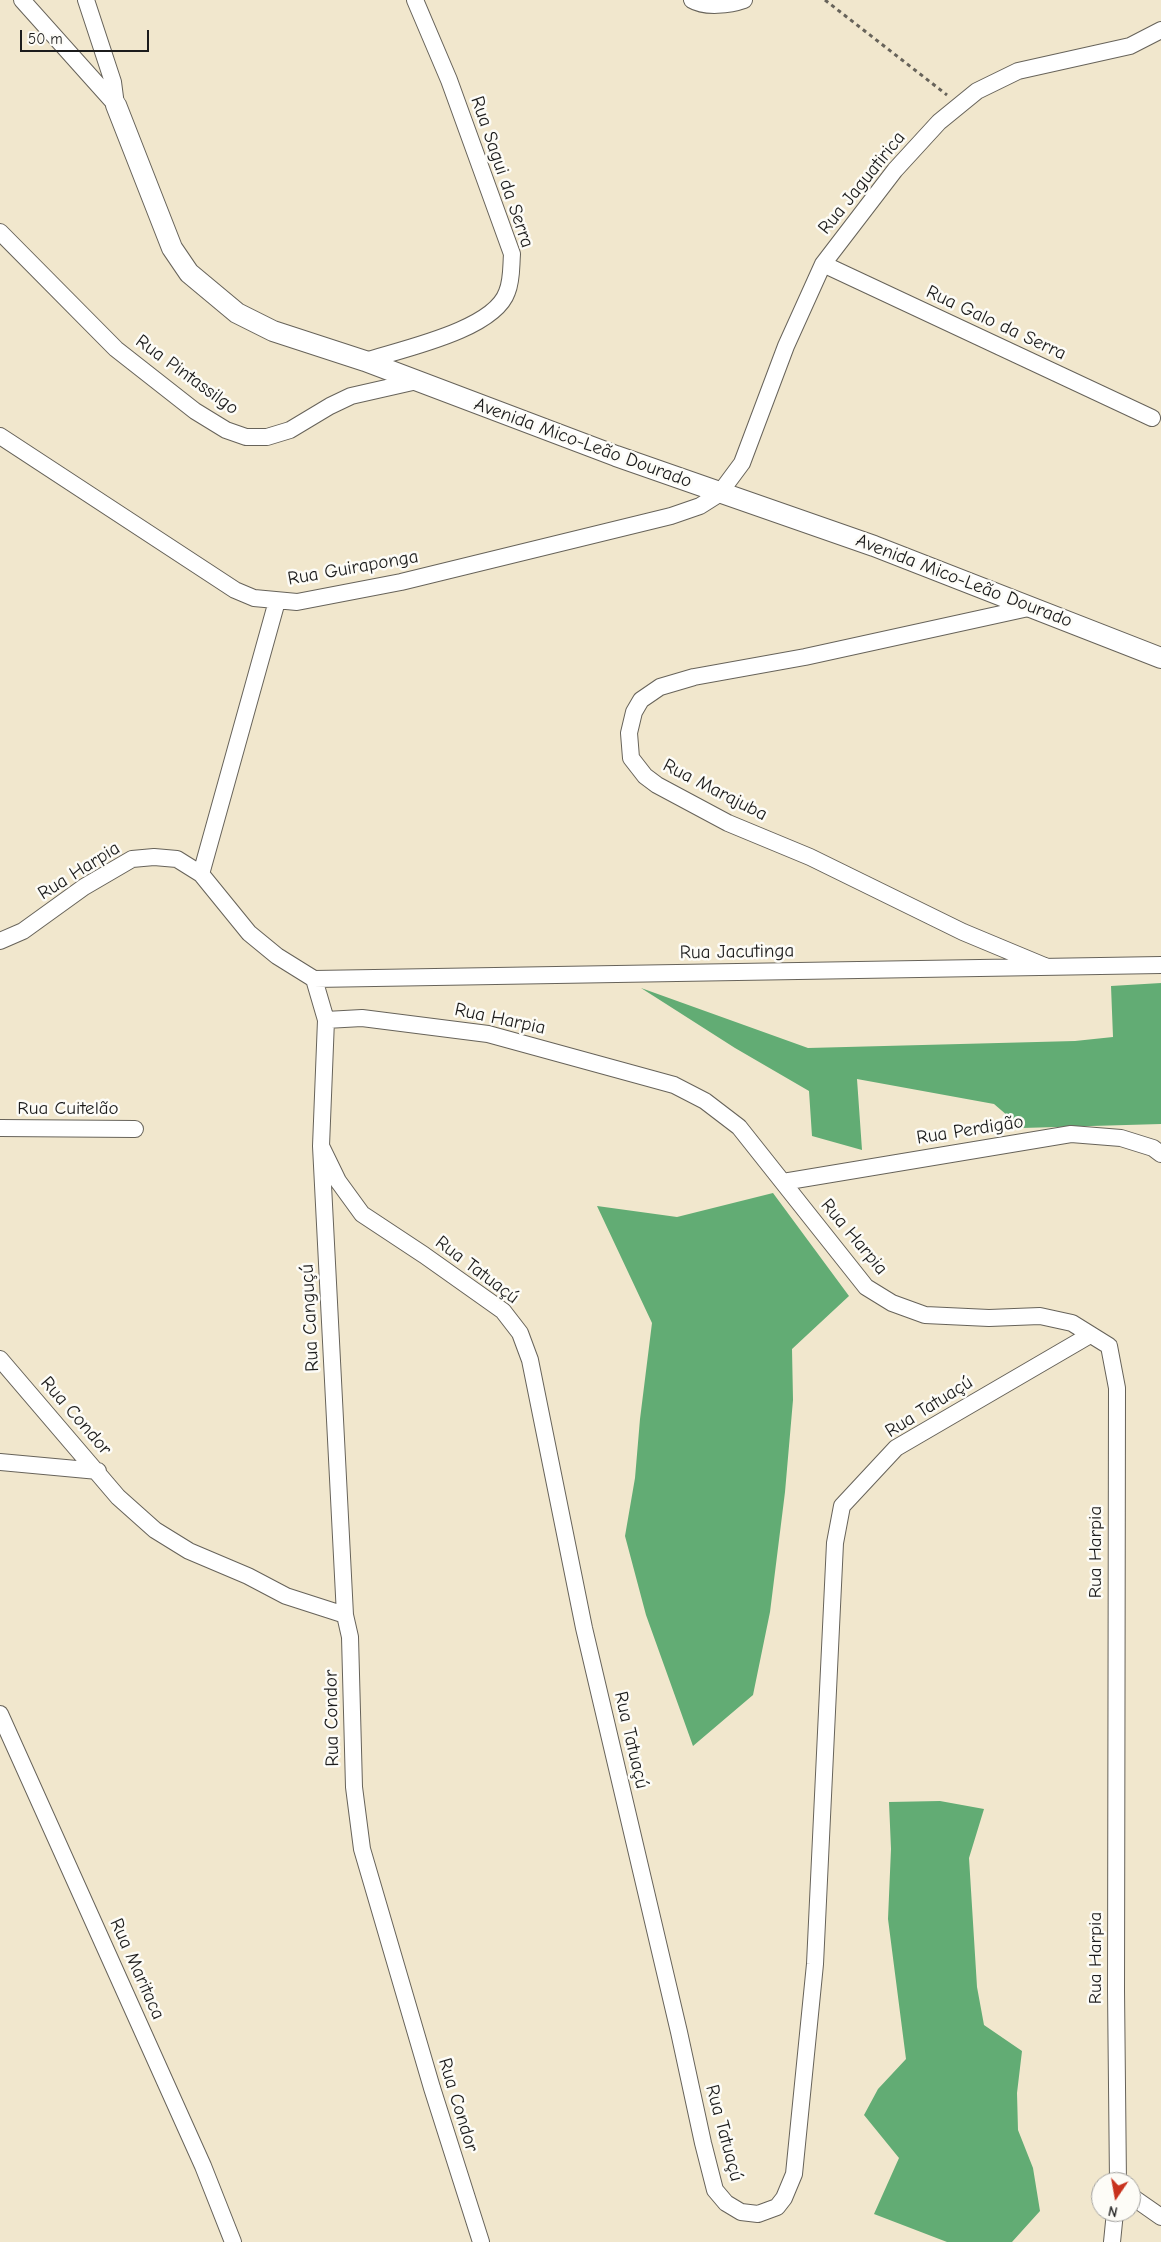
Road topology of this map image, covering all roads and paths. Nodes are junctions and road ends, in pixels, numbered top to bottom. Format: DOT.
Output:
graph roads {
  1 [pos="22,0"];
  2 [pos="86,0"];
  3 [pos="415,0"];
  4 [pos="692,0"];
  5 [pos="744,0"];
  6 [pos="825,0"];
  7 [pos="1161,30"];
  8 [pos="116,105"];
  9 [pos="960,105"];
  10 [pos="0,232"];
  11 [pos="823,264"];
  12 [pos="365,361"];
  13 [pos="417,381"];
  14 [pos="1152,418"];
  15 [pos="0,436"];
  16 [pos="719,494"];
  17 [pos="277,601"];
  18 [pos="1033,607"];
  19 [pos="1161,658"];
  20 [pos="202,874"];
  21 [pos="0,941"];
  22 [pos="1161,965"];
  23 [pos="1047,967"];
  24 [pos="314,980"];
  25 [pos="326,1020"];
  26 [pos="0,1128"];
  27 [pos="135,1129"];
  28 [pos="321,1146"];
  29 [pos="1161,1154"];
  30 [pos="784,1182"];
  31 [pos="1090,1335"];
  32 [pos="0,1359"];
  33 [pos="0,1462"];
  34 [pos="98,1471"];
  35 [pos="345,1615"];
  36 [pos="0,1714"];
  37 [pos="1118,2172"];
  38 [pos="1141,2203"];
  39 [pos="1161,2217"];
  40 [pos="1114,2222"];
  41 [pos="233,2242"];
  42 [pos="481,2242"];
  43 [pos="1112,2242"];
  1 -- 8 [label="street"];
  2 -- 8 [label="street"];
  3 -- 12 [label="street, Rua Sagui da Serra"];
  4 -- 5 [label="street"];
  6 -- 9 [label="path"];
  7 -- 9 [label="street, Rua Jaguatirica"];
  8 -- 12 [label="street, Avenida Mico-Leão Dourado"];
  9 -- 11 [label="street, Rua Jaguatirica"];
  10 -- 13 [label="street, Rua Pintassilgo"];
  11 -- 14 [label="street, Rua Galo da Serra"];
  11 -- 16 [label="street, Rua Jaguatirica"];
  12 -- 13 [label="street, Avenida Mico-Leão Dourado"];
  13 -- 16 [label="street, Avenida Mico-Leão Dourado"];
  15 -- 17 [label="street, Rua Guiraponga"];
  16 -- 17 [label="street, Rua Guiraponga"];
  16 -- 18 [label="street, Avenida Mico-Leão Dourado"];
  17 -- 20 [label="street"];
  18 -- 19 [label="street, Avenida Mico-Leão Dourado"];
  18 -- 23 [label="street, Rua Marajuba"];
  20 -- 21 [label="street, Rua Harpia"];
  20 -- 24 [label="street, Rua Harpia"];
  22 -- 23 [label="street, Rua Jacutinga"];
  23 -- 24 [label="street, Rua Jacutinga"];
  24 -- 25 [label="street"];
  25 -- 28 [label="street, Rua Canguçú"];
  25 -- 30 [label="street, Rua Harpia"];
  26 -- 27 [label="street, Rua Cuitelão"];
  28 -- 31 [label="street, Rua Tatuaçú"];
  28 -- 35 [label="street, Rua Canguçú"];
  29 -- 30 [label="street, Rua Perdigão"];
  30 -- 31 [label="street, Rua Harpia"];
  31 -- 37 [label="street, Rua Harpia"];
  32 -- 34 [label="street, Rua Condor"];
  33 -- 34 [label="street"];
  34 -- 35 [label="street, Rua Condor"];
  35 -- 42 [label="street, Rua Condor"];
  36 -- 41 [label="street, Rua Maritaca"];
  38 -- 39 [label="street"];
  40 -- 43 [label="street"];
}
